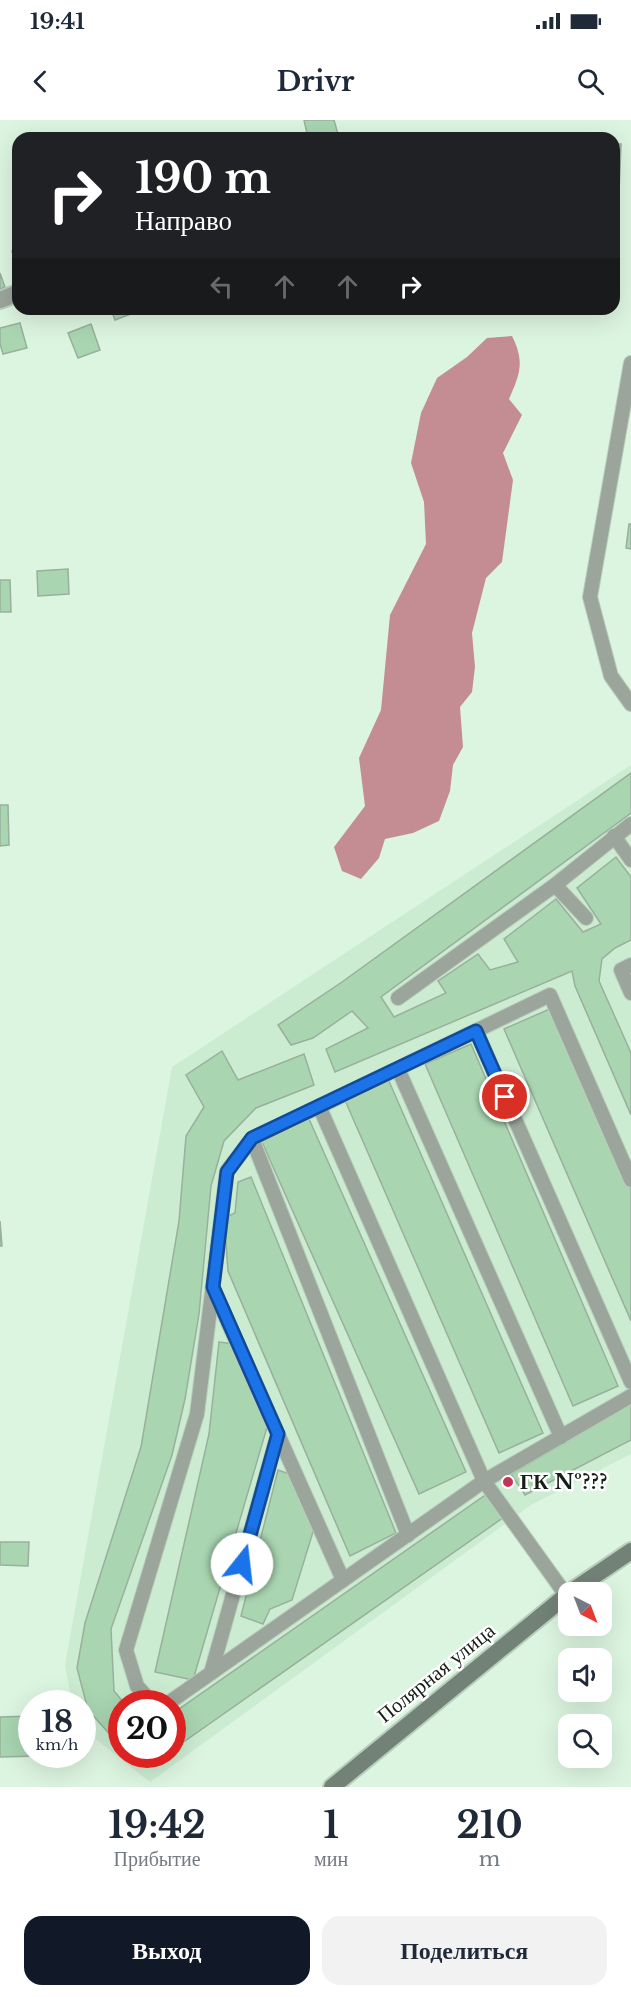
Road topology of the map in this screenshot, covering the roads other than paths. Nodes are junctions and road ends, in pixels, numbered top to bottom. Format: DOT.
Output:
graph roads {
  1 [pos="631,363"];
  2 [pos="631,704"];
  3 [pos="631,824"];
  4 [pos="614,836"];
  5 [pos="631,860"];
  6 [pos="555,885"];
  7 [pos="586,918"];
  8 [pos="631,966"];
  9 [pos="631,993"];
  10 [pos="398,998"];
  11 [pos="476,1031"];
  12 [pos="398,1069"];
  13 [pos="319,1106"];
  14 [pos="252,1138"];
  15 [pos="631,1180"];
  16 [pos="213,1287"];
  17 [pos="631,1382"];
  18 [pos="631,1396"];
  19 [pos="278,1434"];
  20 [pos="561,1437"];
  21 [pos="484,1481"];
  22 [pos="408,1535"];
  23 [pos="631,1551"];
  24 [pos="343,1580"];
  25 [pos="559,1582"];
  26 [pos="586,1582"];
  27 [pos="558,1602"];
  28 [pos="212,1673"];
  29 [pos="141,1690"];
  30 [pos="186,1691"];
  31 [pos="332,1787"];
  1 -- 2 [label="lane"];
  3 -- 4 [label="lane"];
  4 -- 5 [label="lane"];
  4 -- 6 [label="lane"];
  6 -- 7 [label="lane"];
  6 -- 10 [label="lane"];
  8 -- 9 [label="lane"];
  11 -- 12 [label="lane"];
  11 -- 15 [label="lane"];
  11 -- 17 [label="lane"];
  12 -- 13 [label="lane"];
  12 -- 20 [label="lane"];
  13 -- 14 [label="lane"];
  13 -- 21 [label="lane"];
  14 -- 16 [label="lane"];
  14 -- 22 [label="lane"];
  16 -- 19 [label="lane"];
  16 -- 29 [label="lane"];
  18 -- 20 [label="lane"];
  19 -- 24 [label="lane"];
  19 -- 28 [label="lane"];
  20 -- 21 [label="lane"];
  21 -- 22 [label="lane"];
  21 -- 25 [label="lane"];
  22 -- 24 [label="lane"];
  23 -- 26 [label="main road, Полярная улица"];
  24 -- 28 [label="lane"];
  27 -- 31 [label="main road, Полярная улица"];
  28 -- 30 [label="lane"];
}
